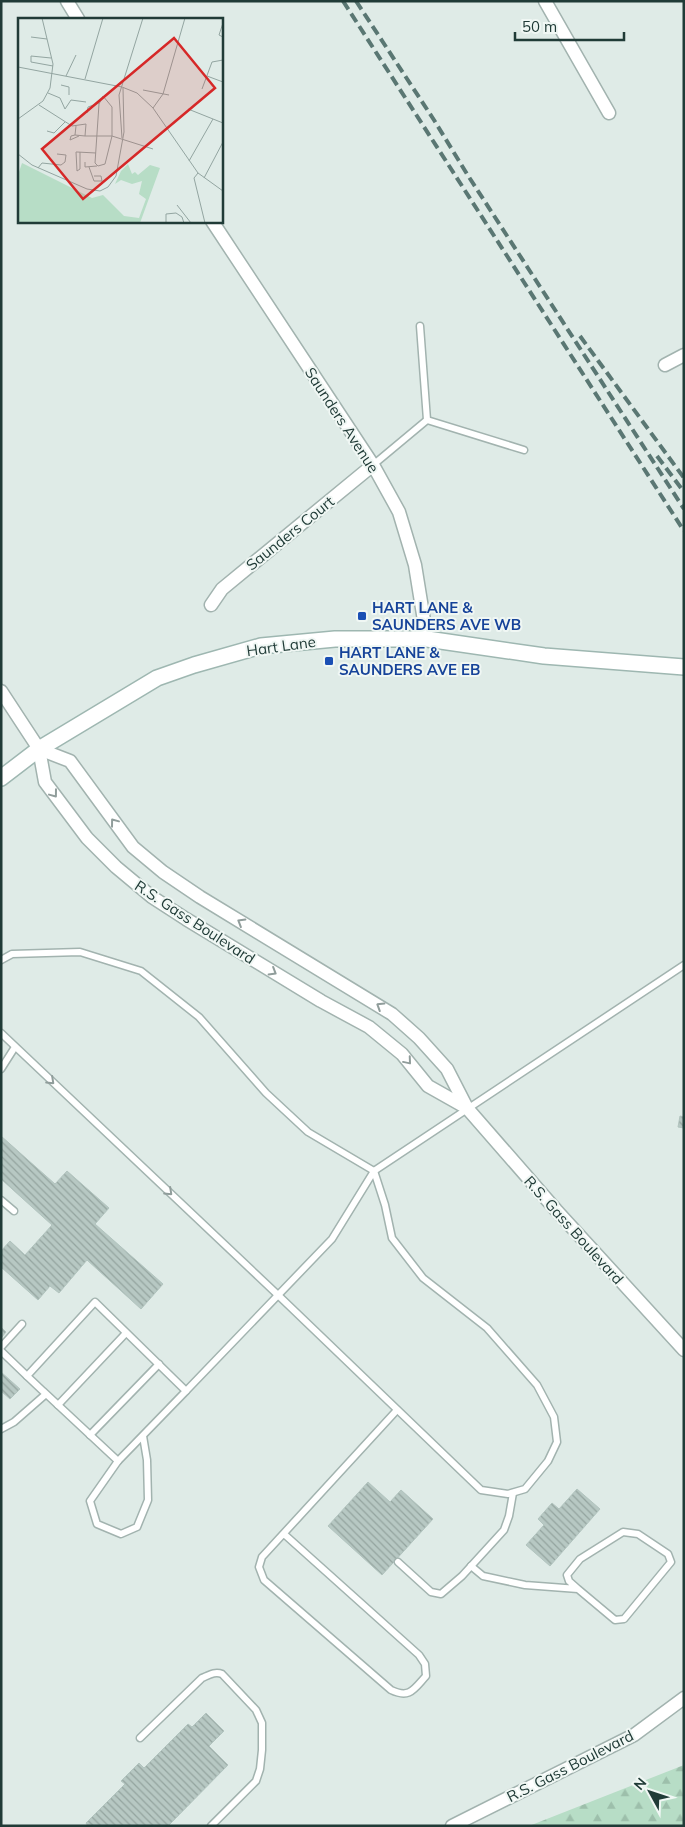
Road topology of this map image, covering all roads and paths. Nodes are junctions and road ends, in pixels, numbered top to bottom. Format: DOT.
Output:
graph roads {
  1 [pos="67,1"];
  2 [pos="545,1"];
  3 [pos="77,18"];
  4 [pos="609,113"];
  5 [pos="213,222"];
  6 [pos="420,326"];
  7 [pos="684,355"];
  8 [pos="665,364"];
  9 [pos="427,420"];
  10 [pos="524,450"];
  11 [pos="373,465"];
  12 [pos="211,605"];
  13 [pos="427,639"];
  14 [pos="680,667"];
  15 [pos="1,691"];
  16 [pos="39,749"];
  17 [pos="1,778"];
  18 [pos="1,960"];
  19 [pos="684,965"];
  20 [pos="1,1033"];
  21 [pos="15,1047"];
  22 [pos="1,1069"];
  23 [pos="467,1108"];
  24 [pos="374,1171"];
  25 [pos="1,1200"];
  26 [pos="14,1211"];
  27 [pos="279,1296"];
  28 [pos="22,1324"];
  29 [pos="126,1333"];
  30 [pos="1,1347"];
  31 [pos="684,1350"];
  32 [pos="1,1352"];
  33 [pos="159,1364"];
  34 [pos="27,1376"];
  35 [pos="43,1391"];
  36 [pos="186,1391"];
  37 [pos="58,1405"];
  38 [pos="398,1410"];
  39 [pos="1,1428"];
  40 [pos="90,1435"];
  41 [pos="143,1436"];
  42 [pos="118,1461"];
  43 [pos="513,1492"];
  44 [pos="284,1534"];
  45 [pos="398,1562"];
  46 [pos="471,1566"];
  47 [pos="578,1589"];
  48 [pos="684,1698"];
  49 [pos="140,1738"];
  50 [pos="211,1826"];
  51 [pos="452,1826"];
  1 -- 3 [label="street"];
  2 -- 4 [label="street"];
  5 -- 11 [label="street, Saunders Avenue"];
  6 -- 9 [label="lane"];
  7 -- 8 [label="street"];
  9 -- 10 [label="lane"];
  9 -- 11 [label="lane"];
  11 -- 12 [label="street, Saunders Court"];
  11 -- 13 [label="street, Saunders Avenue"];
  13 -- 14 [label="main road, Hart Lane"];
  13 -- 16 [label="main road, Hart Lane"];
  15 -- 16 [label="street"];
  16 -- 17 [label="main road, Hart Lane"];
  23 -- 16 [label="street, R.S. Gass Boulevard, one-way"];
  16 -- 23 [label="street, R.S. Gass Boulevard, one-way"];
  18 -- 24 [label="lane"];
  19 -- 23 [label="lane"];
  20 -- 21 [label="lane"];
  21 -- 22 [label="lane"];
  21 -- 27 [label="lane, one-way"];
  23 -- 24 [label="lane"];
  23 -- 31 [label="street, R.S. Gass Boulevard"];
  24 -- 27 [label="lane"];
  24 -- 43 [label="lane"];
  25 -- 26 [label="lane"];
  27 -- 36 [label="lane"];
  27 -- 38 [label="lane"];
  28 -- 30 [label="lane"];
  29 -- 33 [label="lane"];
  29 -- 34 [label="lane"];
  29 -- 37 [label="lane"];
  32 -- 34 [label="lane"];
  33 -- 36 [label="lane"];
  33 -- 40 [label="lane"];
  34 -- 35 [label="lane"];
  35 -- 37 [label="lane"];
  35 -- 39 [label="lane"];
  36 -- 41 [label="lane"];
  37 -- 40 [label="lane"];
  38 -- 43 [label="lane"];
  38 -- 44 [label="lane"];
  40 -- 42 [label="lane"];
  41 -- 42 [label="lane"];
  41 -- 42 [label="lane"];
  43 -- 46 [label="lane"];
  44 -- 44 [label="lane"];
  45 -- 46 [label="lane"];
  46 -- 47 [label="lane"];
  47 -- 47 [label="lane"];
  48 -- 51 [label="street, R.S. Gass Boulevard"];
  49 -- 50 [label="lane"];
}
